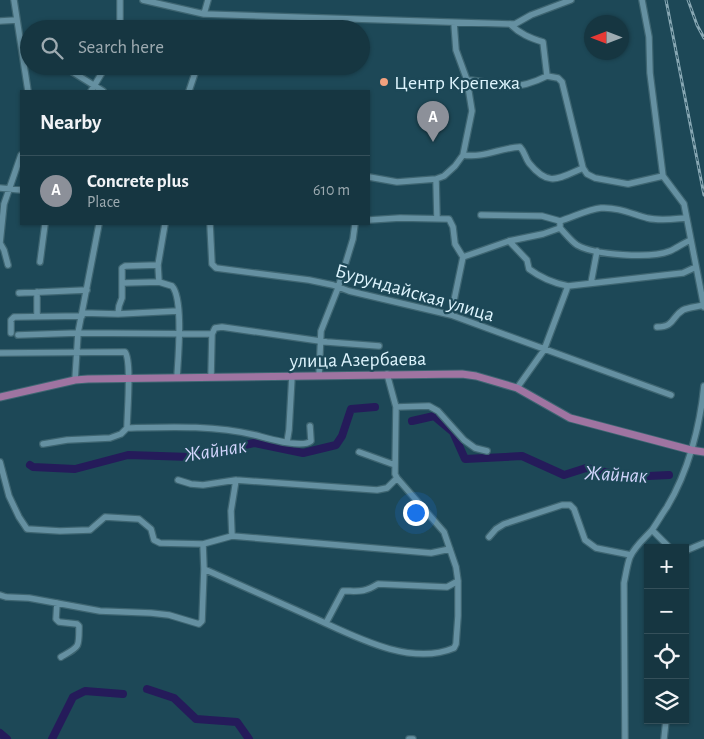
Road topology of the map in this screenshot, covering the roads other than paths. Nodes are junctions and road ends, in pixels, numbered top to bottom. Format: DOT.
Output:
graph roads {
  1 [pos="14,0"];
  2 [pos="120,0"];
  3 [pos="143,0"];
  4 [pos="208,0"];
  5 [pos="571,0"];
  6 [pos="642,0"];
  7 [pos="157,2"];
  8 [pos="204,14"];
  9 [pos="17,20"];
  10 [pos="120,20"];
  11 [pos="0,21"];
  12 [pos="454,23"];
  13 [pos="510,24"];
  14 [pos="20,39"];
  15 [pos="26,75"];
  16 [pos="75,75"];
  17 [pos="101,75"];
  18 [pos="194,75"];
  19 [pos="547,76"];
  20 [pos="467,80"];
  21 [pos="93,88"];
  22 [pos="28,90"];
  23 [pos="189,90"];
  24 [pos="463,155"];
  25 [pos="20,158"];
  26 [pos="584,168"];
  27 [pos="663,176"];
  28 [pos="370,177"];
  29 [pos="436,180"];
  30 [pos="0,188"];
  31 [pos="9,190"];
  32 [pos="20,190"];
  33 [pos="481,215"];
  34 [pos="437,218"];
  35 [pos="686,218"];
  36 [pos="370,220"];
  37 [pos="45,225"];
  38 [pos="100,225"];
  39 [pos="165,225"];
  40 [pos="210,225"];
  41 [pos="355,225"];
  42 [pos="560,225"];
  43 [pos="509,240"];
  44 [pos="691,240"];
  45 [pos="0,243"];
  46 [pos="597,251"];
  47 [pos="463,258"];
  48 [pos="40,262"];
  49 [pos="8,265"];
  50 [pos="158,265"];
  51 [pos="696,266"];
  52 [pos="159,282"];
  53 [pos="122,283"];
  54 [pos="591,283"];
  55 [pos="568,286"];
  56 [pos="338,288"];
  57 [pos="87,290"];
  58 [pos="19,292"];
  59 [pos="38,292"];
  60 [pos="704,306"];
  61 [pos="178,310"];
  62 [pos="82,314"];
  63 [pos="118,314"];
  64 [pos="451,315"];
  65 [pos="38,316"];
  66 [pos="657,328"];
  67 [pos="11,333"];
  68 [pos="78,333"];
  69 [pos="180,334"];
  70 [pos="212,334"];
  71 [pos="18,335"];
  72 [pos="319,340"];
  73 [pos="379,346"];
  74 [pos="544,350"];
  75 [pos="77,352"];
  76 [pos="0,353"];
  77 [pos="387,374"];
  78 [pos="292,376"];
  79 [pos="319,376"];
  80 [pos="211,377"];
  81 [pos="128,378"];
  82 [pos="177,378"];
  83 [pos="75,380"];
  84 [pos="704,386"];
  85 [pos="517,388"];
  86 [pos="671,395"];
  87 [pos="0,397"];
  88 [pos="396,407"];
  89 [pos="310,426"];
  90 [pos="127,428"];
  91 [pos="287,442"];
  92 [pos="43,444"];
  93 [pos="691,450"];
  94 [pos="487,451"];
  95 [pos="360,452"];
  96 [pos="704,452"];
  97 [pos="0,462"];
  98 [pos="395,465"];
  99 [pos="397,478"];
  100 [pos="178,480"];
  101 [pos="236,480"];
  102 [pos="652,530"];
  103 [pos="232,536"];
  104 [pos="489,536"];
  105 [pos="704,543"];
  106 [pos="203,544"];
  107 [pos="666,544"];
  108 [pos="450,549"];
  109 [pos="689,549"];
  110 [pos="631,555"];
  111 [pos="204,569"];
  112 [pos="458,581"];
  113 [pos="0,595"];
  114 [pos="54,602"];
  115 [pos="326,623"];
  116 [pos="61,658"];
  117 [pos="666,724"];
  118 [pos="408,739"];
  119 [pos="413,739"];
  120 [pos="625,739"];
  121 [pos="664,739"];
  1 -- 9 [label="street"];
  2 -- 10 [label="street"];
  3 -- 7 [label="street"];
  4 -- 8 [label="street"];
  5 -- 13 [label="street"];
  6 -- 27 [label="street"];
  7 -- 8 [label="street"];
  8 -- 12 [label="street"];
  9 -- 11 [label="street"];
  9 -- 14 [label="street"];
  12 -- 13 [label="street"];
  12 -- 20 [label="street"];
  13 -- 19 [label="street"];
  15 -- 22 [label="street"];
  16 -- 21 [label="street"];
  17 -- 21 [label="street"];
  18 -- 23 [label="street"];
  19 -- 20 [label="street"];
  19 -- 26 [label="street"];
  20 -- 24 [label="street"];
  24 -- 26 [label="street"];
  24 -- 29 [label="street"];
  25 -- 31 [label="street"];
  26 -- 27 [label="street"];
  27 -- 35 [label="street"];
  28 -- 29 [label="street"];
  29 -- 34 [label="street"];
  30 -- 31 [label="street"];
  31 -- 32 [label="street"];
  31 -- 45 [label="street"];
  33 -- 42 [label="street"];
  34 -- 36 [label="street"];
  34 -- 47 [label="street"];
  35 -- 42 [label="street"];
  35 -- 44 [label="street"];
  37 -- 48 [label="street"];
  38 -- 57 [label="street"];
  39 -- 50 [label="street"];
  40 -- 56 [label="street, Бурундайская улица"];
  41 -- 56 [label="street"];
  42 -- 43 [label="street"];
  42 -- 46 [label="street"];
  43 -- 47 [label="street"];
  43 -- 55 [label="street"];
  44 -- 46 [label="street"];
  44 -- 51 [label="street"];
  45 -- 49 [label="street"];
  46 -- 54 [label="street"];
  47 -- 64 [label="street"];
  50 -- 52 [label="street"];
  50 -- 53 [label="street"];
  51 -- 54 [label="street"];
  51 -- 60 [label="street"];
  52 -- 53 [label="street"];
  52 -- 61 [label="street"];
  53 -- 63 [label="street"];
  54 -- 55 [label="street"];
  55 -- 74 [label="street"];
  56 -- 64 [label="street, Бурундайская улица"];
  56 -- 72 [label="street"];
  57 -- 59 [label="street"];
  57 -- 62 [label="street"];
  58 -- 59 [label="street"];
  59 -- 65 [label="street"];
  60 -- 66 [label="street"];
  61 -- 63 [label="street"];
  61 -- 69 [label="street"];
  62 -- 63 [label="street"];
  62 -- 65 [label="street"];
  62 -- 68 [label="street"];
  64 -- 74 [label="street, Бурундайская улица"];
  65 -- 67 [label="street"];
  68 -- 69 [label="street"];
  68 -- 71 [label="street"];
  68 -- 75 [label="street"];
  69 -- 70 [label="street"];
  69 -- 82 [label="street"];
  70 -- 72 [label="street"];
  70 -- 80 [label="street"];
  72 -- 73 [label="street"];
  72 -- 79 [label="street"];
  74 -- 85 [label="street"];
  74 -- 86 [label="street, Бурундайская улица"];
  75 -- 76 [label="street"];
  75 -- 81 [label="street"];
  75 -- 83 [label="street"];
  77 -- 79 [label="main road, улица Азербаева"];
  77 -- 85 [label="main road, улица Азербаева"];
  77 -- 88 [label="street"];
  78 -- 79 [label="main road, улица Азербаева"];
  78 -- 80 [label="main road, улица Азербаева"];
  78 -- 91 [label="street"];
  80 -- 82 [label="main road, улица Азербаева"];
  81 -- 82 [label="main road, улица Азербаева"];
  81 -- 83 [label="main road, улица Азербаева"];
  81 -- 90 [label="street"];
  83 -- 87 [label="main road, улица Азербаева"];
  84 -- 93 [label="street"];
  85 -- 93 [label="main road, улица Азербаева"];
  88 -- 94 [label="street"];
  88 -- 98 [label="street"];
  89 -- 91 [label="street"];
  90 -- 91 [label="street"];
  90 -- 92 [label="street"];
  93 -- 96 [label="main road, улица Азербаева"];
  93 -- 102 [label="street"];
  95 -- 98 [label="street"];
  97 -- 106 [label="street"];
  98 -- 99 [label="street"];
  99 -- 101 [label="street"];
  99 -- 108 [label="street"];
  100 -- 101 [label="street"];
  101 -- 103 [label="street"];
  102 -- 107 [label="street"];
  102 -- 110 [label="street"];
  103 -- 106 [label="street"];
  103 -- 108 [label="street"];
  104 -- 110 [label="street"];
  105 -- 109 [label="street"];
  106 -- 111 [label="street"];
  108 -- 112 [label="street"];
  110 -- 120 [label="street"];
  111 -- 114 [label="street"];
  111 -- 115 [label="street"];
  112 -- 115 [label="street"];
  112 -- 115 [label="street"];
  113 -- 114 [label="street"];
  114 -- 116 [label="street"];
  117 -- 121 [label="street"];
  118 -- 119 [label="street"];
}
